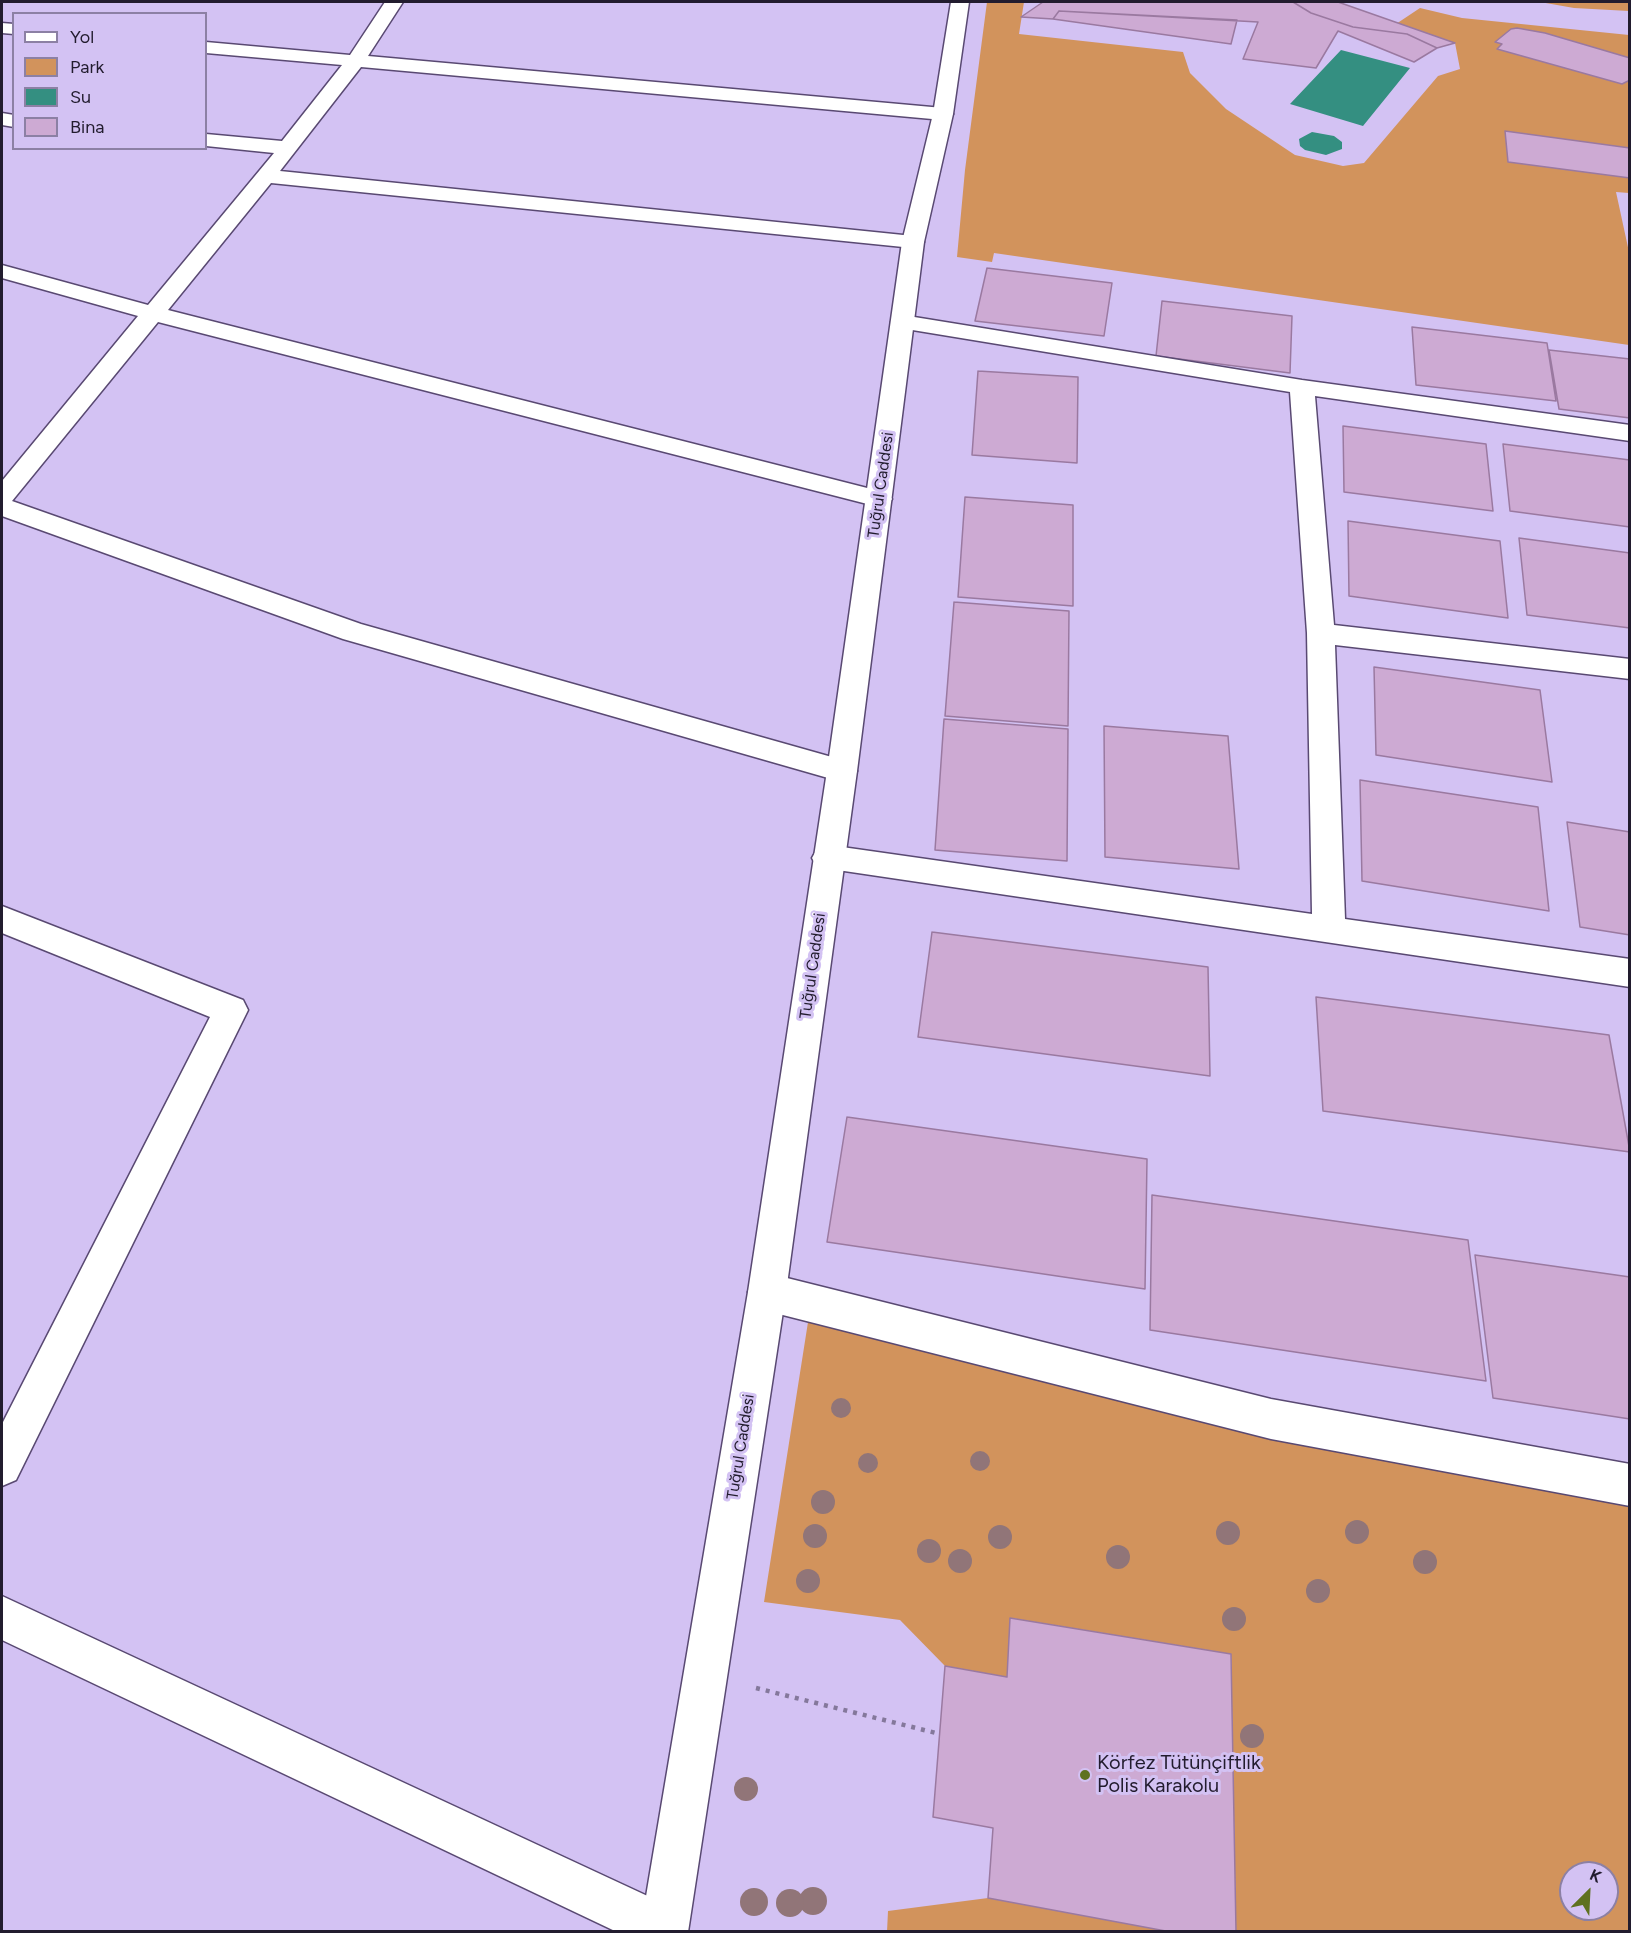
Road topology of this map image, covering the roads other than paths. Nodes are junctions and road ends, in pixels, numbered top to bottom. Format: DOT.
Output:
graph roads {
  1 [pos="394,2"];
  2 [pos="960,2"];
  3 [pos="207,47"];
  4 [pos="356,60"];
  5 [pos="943,114"];
  6 [pos="207,140"];
  7 [pos="288,148"];
  8 [pos="266,176"];
  9 [pos="913,243"];
  10 [pos="2,271"];
  11 [pos="152,313"];
  12 [pos="902,322"];
  13 [pos="1302,387"];
  14 [pos="1629,433"];
  15 [pos="2,497"];
  16 [pos="879,500"];
  17 [pos="2,507"];
  18 [pos="1321,633"];
  19 [pos="1629,669"];
  20 [pos="842,771"];
  21 [pos="828,858"];
  22 [pos="2,919"];
  23 [pos="1329,930"];
  24 [pos="1629,973"];
  25 [pos="767,1292"];
  26 [pos="2,1466"];
  27 [pos="1629,1485"];
  28 [pos="2,1618"];
  29 [pos="664,1930"];
  1 -- 4 [label="street"];
  2 -- 5 [label="street, Tuğrul Caddesi"];
  3 -- 4 [label="street"];
  4 -- 5 [label="street"];
  4 -- 7 [label="street"];
  5 -- 9 [label="street, Tuğrul Caddesi"];
  6 -- 7 [label="street"];
  7 -- 8 [label="street"];
  8 -- 9 [label="street"];
  8 -- 11 [label="street"];
  9 -- 12 [label="street, Tuğrul Caddesi"];
  10 -- 11 [label="street"];
  11 -- 15 [label="street"];
  11 -- 16 [label="street"];
  12 -- 13 [label="street"];
  12 -- 16 [label="street, Tuğrul Caddesi"];
  13 -- 14 [label="street"];
  13 -- 18 [label="street"];
  16 -- 20 [label="street, Tuğrul Caddesi"];
  17 -- 20 [label="street"];
  18 -- 19 [label="street"];
  18 -- 23 [label="street"];
  20 -- 21 [label="street, Tuğrul Caddesi"];
  21 -- 23 [label="street"];
  21 -- 25 [label="street, Tuğrul Caddesi"];
  22 -- 26 [label="street"];
  23 -- 24 [label="street"];
  25 -- 27 [label="street"];
  25 -- 29 [label="street, Tuğrul Caddesi"];
  28 -- 29 [label="street"];
}
